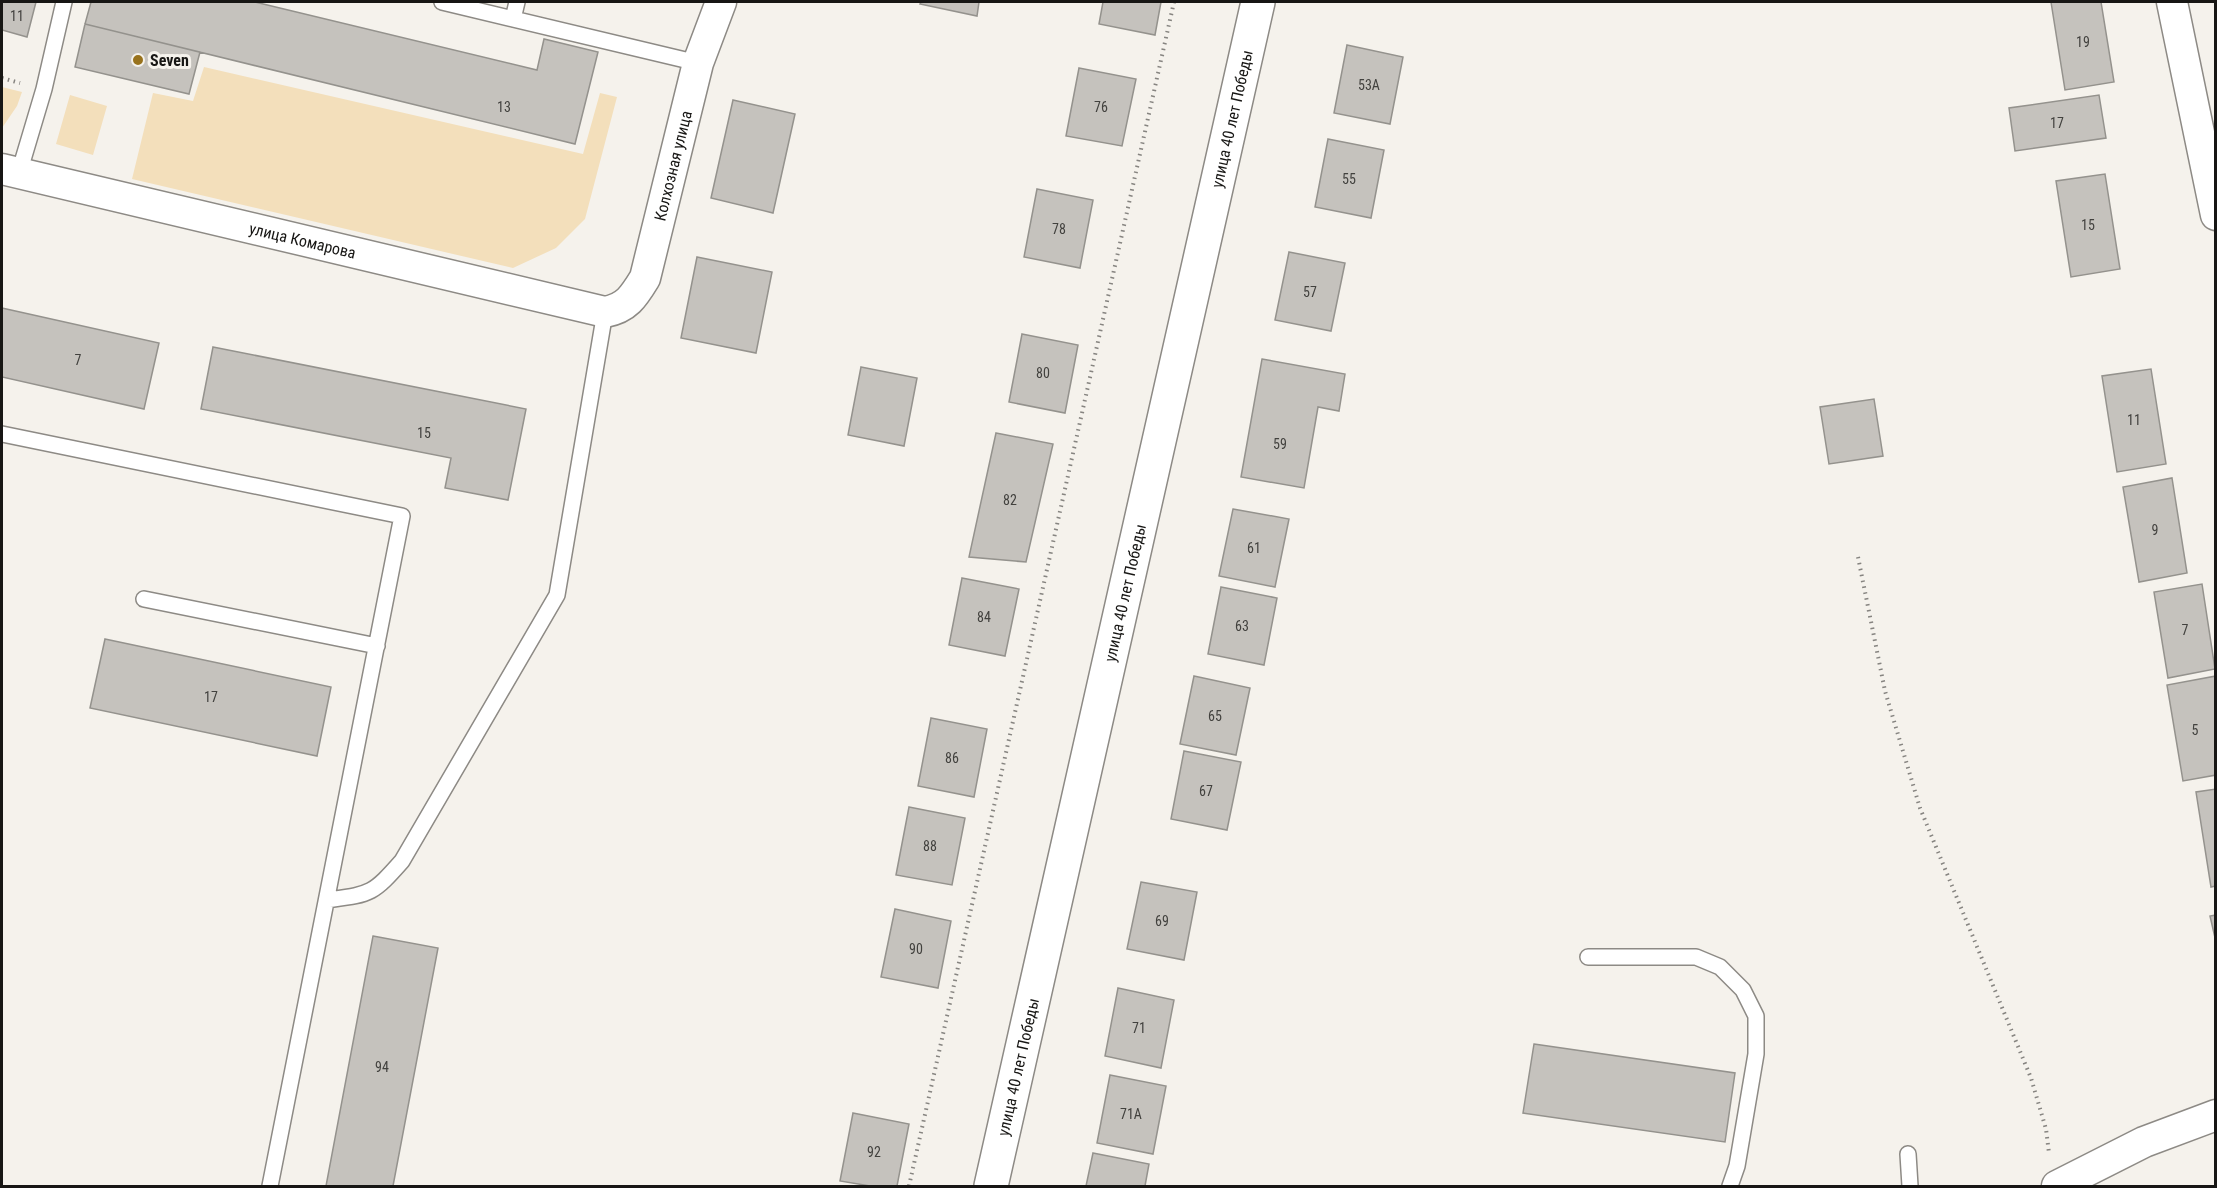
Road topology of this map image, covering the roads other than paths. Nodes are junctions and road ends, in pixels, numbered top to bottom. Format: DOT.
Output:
graph roads {
  1 [pos="64,2"];
  2 [pos="442,2"];
  3 [pos="517,2"];
  4 [pos="721,2"];
  5 [pos="1258,2"];
  6 [pos="2172,2"];
  7 [pos="513,19"];
  8 [pos="698,63"];
  9 [pos="10,171"];
  10 [pos="2216,215"];
  11 [pos="605,312"];
  12 [pos="2,434"];
  13 [pos="144,599"];
  14 [pos="377,646"];
  15 [pos="327,900"];
  16 [pos="1588,957"];
  17 [pos="2216,1115"];
  18 [pos="1908,1154"];
  19 [pos="2054,1175"];
  20 [pos="270,1186"];
  21 [pos="991,1186"];
  22 [pos="1730,1186"];
  23 [pos="1911,1186"];
  1 -- 9 [label="lane"];
  2 -- 7 [label="lane"];
  3 -- 7 [label="lane"];
  4 -- 8 [label="street, Колхозная улица"];
  5 -- 21 [label="street, улица 40 лет Победы"];
  6 -- 10 [label="street"];
  7 -- 8 [label="lane"];
  8 -- 11 [label="street, Колхозная улица"];
  9 -- 11 [label="street, улица Комарова"];
  11 -- 15 [label="lane"];
  12 -- 14 [label="lane"];
  13 -- 14 [label="lane"];
  14 -- 15 [label="lane"];
  15 -- 20 [label="lane"];
  16 -- 22 [label="lane"];
  17 -- 19 [label="street"];
  18 -- 23 [label="lane"];
}
